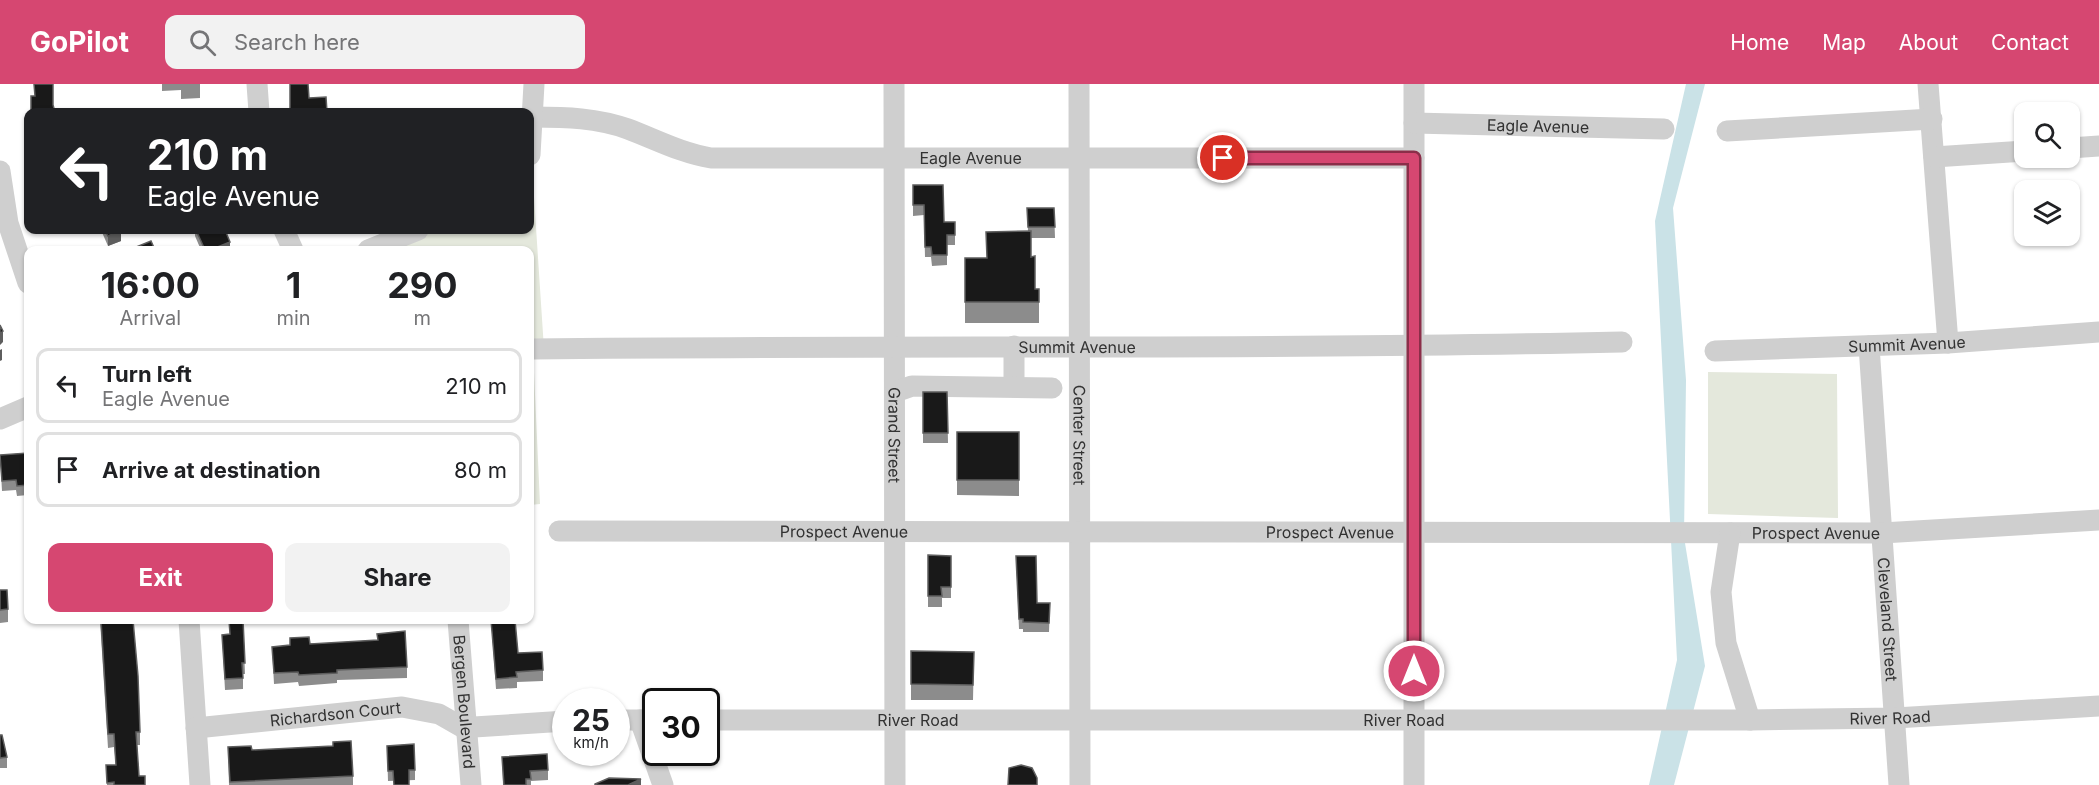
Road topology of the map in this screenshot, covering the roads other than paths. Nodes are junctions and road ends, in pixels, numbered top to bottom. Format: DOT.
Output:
graph roads {
  1 [pos="257,84"];
  2 [pos="534,84"];
  3 [pos="894,84"];
  4 [pos="1079,84"];
  5 [pos="1414,84"];
  6 [pos="1928,84"];
  7 [pos="259,108"];
  8 [pos="533,108"];
  9 [pos="534,117"];
  10 [pos="1932,119"];
  11 [pos="1414,123"];
  12 [pos="1664,129"];
  13 [pos="1727,131"];
  14 [pos="2099,146"];
  15 [pos="2080,147"];
  16 [pos="2014,152"];
  17 [pos="1934,157"];
  18 [pos="1414,158"];
  19 [pos="894,159"];
  20 [pos="1079,159"];
  21 [pos="0,171"];
  22 [pos="408,234"];
  23 [pos="378,246"];
  24 [pos="24,271"];
  25 [pos="2099,332"];
  26 [pos="1622,342"];
  27 [pos="1948,343"];
  28 [pos="895,346"];
  29 [pos="1014,346"];
  30 [pos="1079,346"];
  31 [pos="1414,346"];
  32 [pos="1869,346"];
  33 [pos="534,350"];
  34 [pos="1715,351"];
  35 [pos="1014,387"];
  36 [pos="1052,388"];
  37 [pos="894,392"];
  38 [pos="24,409"];
  39 [pos="0,419"];
  40 [pos="2099,520"];
  41 [pos="559,531"];
  42 [pos="894,531"];
  43 [pos="1079,531"];
  44 [pos="1414,531"];
  45 [pos="1730,532"];
  46 [pos="1882,533"];
  47 [pos="189,624"];
  48 [pos="458,624"];
  49 [pos="2099,706"];
  50 [pos="1414,718"];
  51 [pos="1894,718"];
  52 [pos="895,719"];
  53 [pos="1080,719"];
  54 [pos="720,720"];
  55 [pos="1750,720"];
  56 [pos="552,722"];
  57 [pos="196,728"];
  58 [pos="467,730"];
  59 [pos="659,766"];
  60 [pos="200,785"];
  61 [pos="471,785"];
  62 [pos="663,785"];
  63 [pos="895,785"];
  64 [pos="1080,785"];
  65 [pos="1414,785"];
  66 [pos="1899,785"];
  1 -- 7 [label="street"];
  2 -- 8 [label="street"];
  3 -- 19 [label="street, Grand Street"];
  4 -- 20 [label="street, Center Street"];
  5 -- 11 [label="street"];
  6 -- 10 [label="street"];
  9 -- 19 [label="street, Eagle Avenue"];
  10 -- 13 [label="street"];
  10 -- 17 [label="street"];
  11 -- 12 [label="street, Eagle Avenue"];
  11 -- 18 [label="street"];
  14 -- 15 [label="street"];
  16 -- 17 [label="street"];
  17 -- 27 [label="street"];
  18 -- 20 [label="street, Eagle Avenue"];
  18 -- 31 [label="street"];
  19 -- 20 [label="street, Eagle Avenue"];
  19 -- 28 [label="street, Grand Street"];
  20 -- 30 [label="street, Center Street"];
  21 -- 24 [label="street"];
  22 -- 23 [label="street"];
  25 -- 27 [label="street, Summit Avenue"];
  26 -- 31 [label="street, Summit Avenue"];
  27 -- 32 [label="street, Summit Avenue"];
  28 -- 29 [label="street, Summit Avenue"];
  28 -- 33 [label="street, Summit Avenue"];
  28 -- 37 [label="street, Grand Street"];
  29 -- 30 [label="street, Summit Avenue"];
  29 -- 35 [label="street"];
  30 -- 31 [label="street, Summit Avenue"];
  30 -- 43 [label="street, Center Street"];
  31 -- 44 [label="street"];
  32 -- 34 [label="street, Summit Avenue"];
  32 -- 46 [label="street, Cleveland Street"];
  35 -- 36 [label="street"];
  35 -- 37 [label="street"];
  37 -- 42 [label="street, Grand Street"];
  38 -- 39 [label="street"];
  40 -- 46 [label="street, Prospect Avenue"];
  41 -- 42 [label="street, Prospect Avenue"];
  42 -- 43 [label="street, Prospect Avenue"];
  42 -- 52 [label="street, Grand Street"];
  43 -- 44 [label="street, Prospect Avenue"];
  43 -- 53 [label="street, Center Street"];
  44 -- 45 [label="street, Prospect Avenue"];
  44 -- 50 [label="street"];
  45 -- 46 [label="street, Prospect Avenue"];
  45 -- 55 [label="street"];
  46 -- 51 [label="street, Cleveland Street"];
  47 -- 57 [label="street"];
  48 -- 58 [label="street, Bergen Boulevard"];
  49 -- 51 [label="street, River Road"];
  50 -- 53 [label="street, River Road"];
  50 -- 55 [label="street, River Road"];
  50 -- 65 [label="street"];
  51 -- 55 [label="street, River Road"];
  51 -- 66 [label="street, Cleveland Street"];
  52 -- 53 [label="street, River Road"];
  52 -- 54 [label="street, River Road"];
  52 -- 63 [label="street, Grand Street"];
  53 -- 64 [label="street, Center Street"];
  56 -- 58 [label="street"];
  57 -- 58 [label="street, Richardson Court"];
  57 -- 60 [label="street"];
  58 -- 61 [label="street, Bergen Boulevard"];
  59 -- 62 [label="street"];
}
